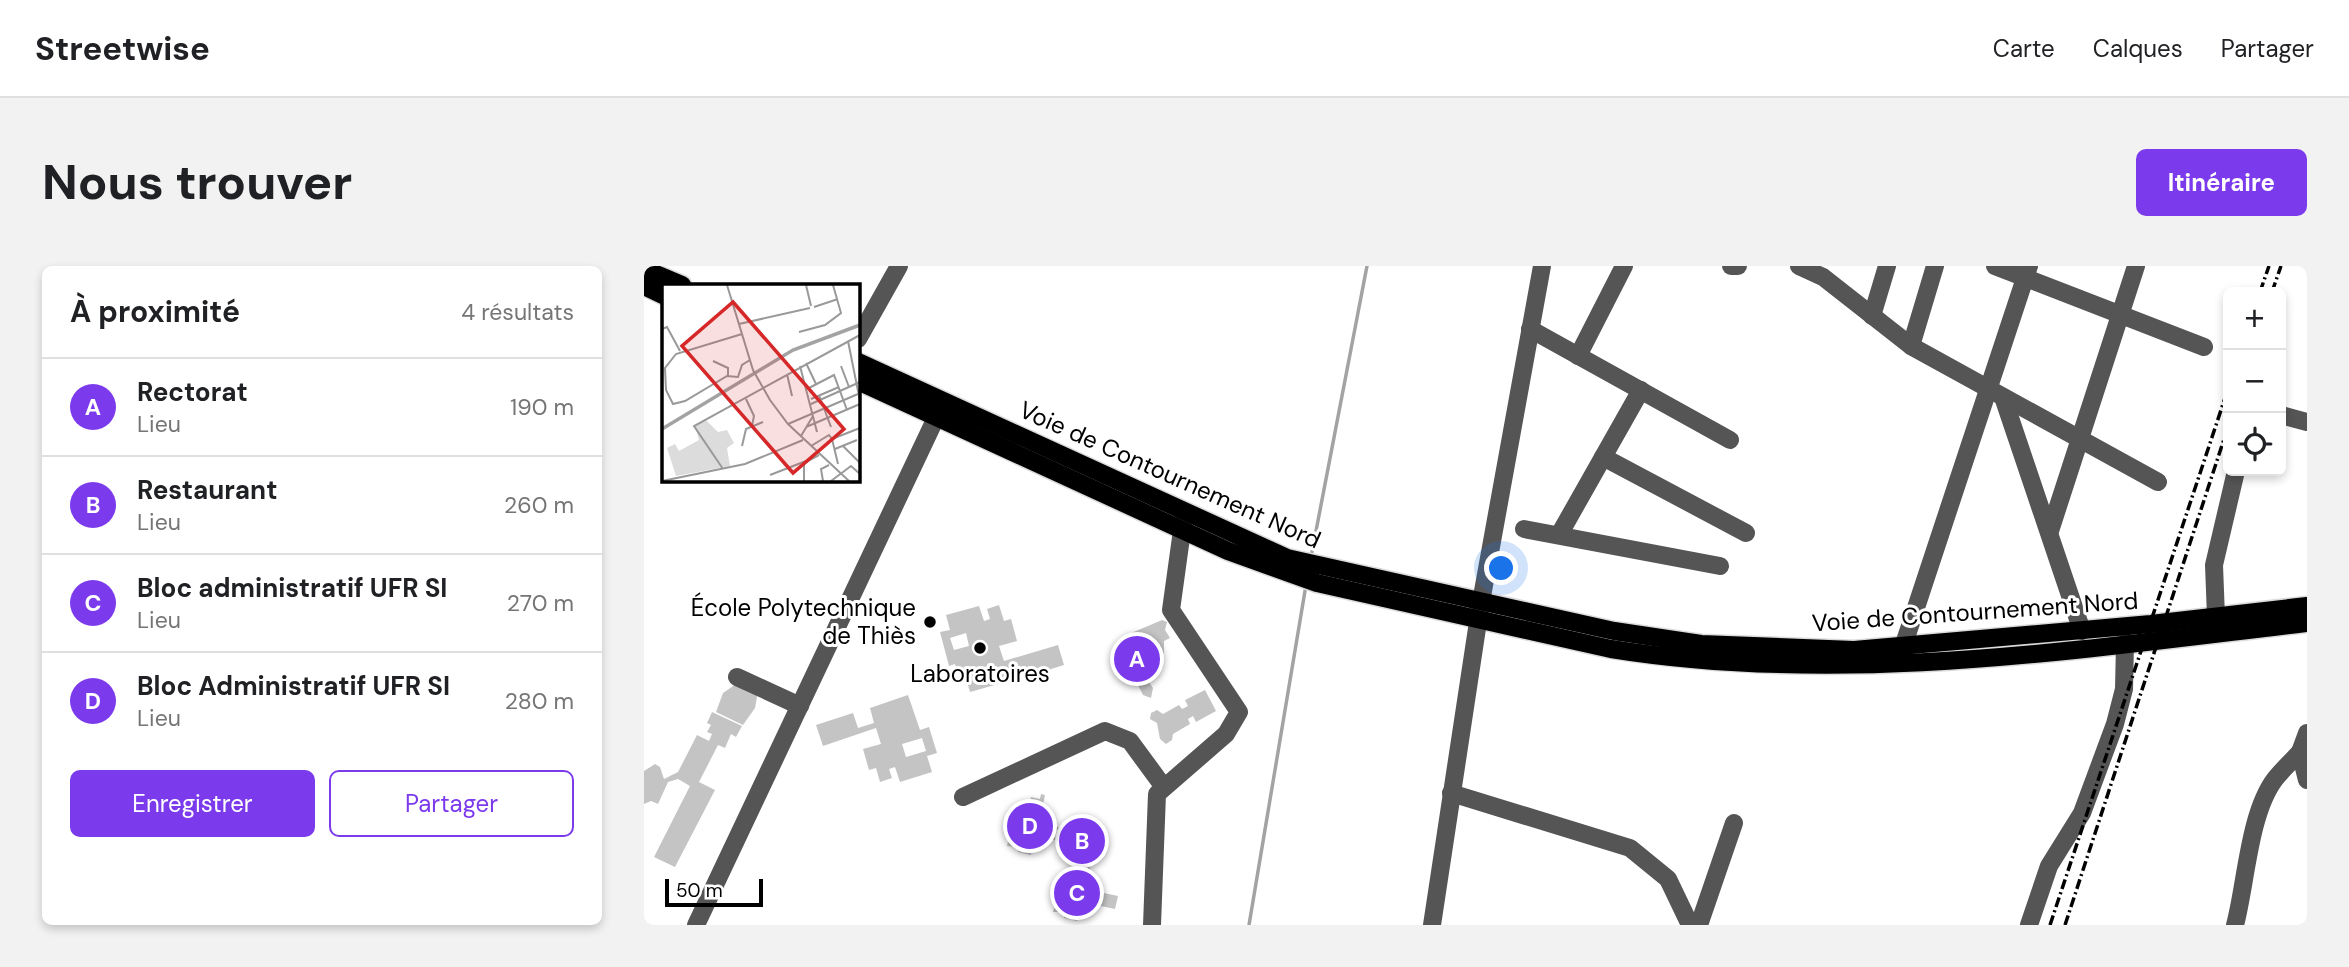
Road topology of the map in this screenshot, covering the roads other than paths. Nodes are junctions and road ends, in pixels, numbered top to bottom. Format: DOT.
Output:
graph roads {
  1 [pos="899,266"];
  2 [pos="1542,266"];
  3 [pos="1624,266"];
  4 [pos="1731,266"];
  5 [pos="1738,266"];
  6 [pos="1798,266"];
  7 [pos="1887,266"];
  8 [pos="1935,266"];
  9 [pos="1995,266"];
  10 [pos="2136,266"];
  11 [pos="644,269"];
  12 [pos="1825,271"];
  13 [pos="2027,272"];
  14 [pos="680,284"];
  15 [pos="644,286"];
  16 [pos="662,295"];
  17 [pos="2120,314"];
  18 [pos="1872,316"];
  19 [pos="1530,329"];
  20 [pos="859,337"];
  21 [pos="1911,346"];
  22 [pos="2204,347"];
  23 [pos="1578,356"];
  24 [pos="859,363"];
  25 [pos="859,381"];
  26 [pos="1641,390"];
  27 [pos="1996,393"];
  28 [pos="940,409"];
  29 [pos="2286,416"];
  30 [pos="2306,419"];
  31 [pos="2080,439"];
  32 [pos="1730,440"];
  33 [pos="1603,457"];
  34 [pos="2235,476"];
  35 [pos="2158,482"];
  36 [pos="1183,520"];
  37 [pos="1524,529"];
  38 [pos="2050,531"];
  39 [pos="1746,533"];
  40 [pos="1559,535"];
  41 [pos="1720,566"];
  42 [pos="2307,606"];
  43 [pos="1480,611"];
  44 [pos="2216,617"];
  45 [pos="2307,623"];
  46 [pos="2082,631"];
  47 [pos="2125,643"];
  48 [pos="1903,647"];
  49 [pos="737,677"];
  50 [pos="800,706"];
  51 [pos="2307,733"];
  52 [pos="2300,752"];
  53 [pos="2307,780"];
  54 [pos="1163,786"];
  55 [pos="1451,793"];
  56 [pos="963,797"];
  57 [pos="1734,823"];
  58 [pos="696,925"];
  59 [pos="1152,925"];
  60 [pos="1432,925"];
  61 [pos="1690,925"];
  62 [pos="1699,925"];
  63 [pos="2029,925"];
  64 [pos="2235,925"];
  1 -- 20 [label="street"];
  2 -- 19 [label="street"];
  3 -- 23 [label="street"];
  4 -- 5 [label="street"];
  6 -- 12 [label="street"];
  7 -- 18 [label="street"];
  8 -- 21 [label="street"];
  9 -- 13 [label="street"];
  10 -- 17 [label="street"];
  11 -- 14 [label="main road"];
  12 -- 18 [label="street"];
  13 -- 17 [label="street"];
  13 -- 27 [label="street"];
  15 -- 16 [label="main road"];
  17 -- 22 [label="street"];
  17 -- 31 [label="street"];
  18 -- 21 [label="street"];
  19 -- 23 [label="street"];
  19 -- 43 [label="street"];
  21 -- 27 [label="street"];
  23 -- 26 [label="street"];
  24 -- 28 [label="main road, Voie de Contournement Nord"];
  25 -- 28 [label="main road, Voie de Contournement Nord"];
  26 -- 32 [label="street"];
  26 -- 33 [label="street"];
  27 -- 31 [label="street"];
  27 -- 38 [label="street"];
  27 -- 48 [label="street"];
  28 -- 36 [label="main road, Voie de Contournement Nord"];
  28 -- 50 [label="street"];
  29 -- 30 [label="street"];
  31 -- 35 [label="street"];
  31 -- 38 [label="street"];
  33 -- 39 [label="street"];
  33 -- 40 [label="street"];
  34 -- 44 [label="street"];
  36 -- 43 [label="main road, Voie de Contournement Nord"];
  36 -- 54 [label="street"];
  37 -- 40 [label="street"];
  38 -- 46 [label="street"];
  40 -- 41 [label="street"];
  42 -- 44 [label="main road, Voie de Contournement Nord"];
  43 -- 47 [label="main road, Voie de Contournement Nord"];
  43 -- 48 [label="main road, Voie de Contournement Nord"];
  43 -- 55 [label="street"];
  44 -- 46 [label="main road, Voie de Contournement Nord"];
  45 -- 47 [label="main road, Voie de Contournement Nord"];
  46 -- 48 [label="main road, Voie de Contournement Nord"];
  47 -- 63 [label="street"];
  49 -- 50 [label="street"];
  50 -- 58 [label="street"];
  51 -- 52 [label="street"];
  52 -- 53 [label="street"];
  52 -- 64 [label="street"];
  54 -- 56 [label="street"];
  54 -- 59 [label="street"];
  55 -- 60 [label="street"];
  55 -- 61 [label="street"];
  57 -- 62 [label="street"];
}
